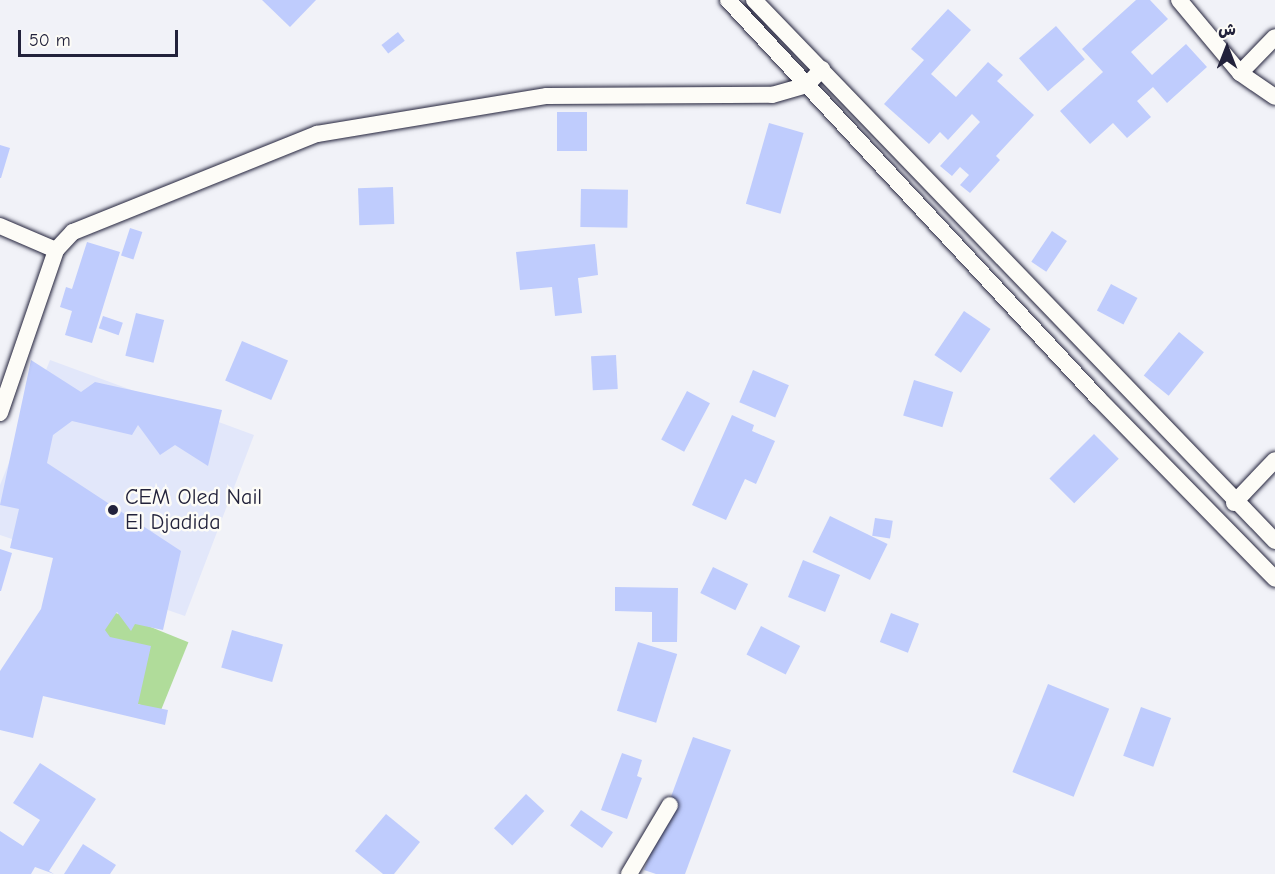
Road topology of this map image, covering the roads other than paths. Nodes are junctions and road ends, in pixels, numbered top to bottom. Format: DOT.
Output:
graph roads {
  1 [pos="728,0"];
  2 [pos="754,0"];
  3 [pos="1179,0"];
  4 [pos="1275,37"];
  5 [pos="822,69"];
  6 [pos="1239,73"];
  7 [pos="807,85"];
  8 [pos="1275,97"];
  9 [pos="0,226"];
  10 [pos="56,249"];
  11 [pos="0,413"];
  12 [pos="1275,460"];
  13 [pos="1234,503"];
  14 [pos="1275,542"];
  15 [pos="1275,579"];
  16 [pos="670,805"];
  17 [pos="629,874"];
  1 -- 7 [label="street"];
  2 -- 5 [label="street"];
  3 -- 6 [label="street"];
  4 -- 6 [label="street"];
  5 -- 7 [label="street"];
  5 -- 13 [label="street"];
  6 -- 8 [label="street"];
  7 -- 10 [label="street"];
  7 -- 15 [label="street"];
  9 -- 10 [label="street"];
  10 -- 11 [label="street"];
  12 -- 13 [label="street"];
  13 -- 14 [label="street"];
  16 -- 17 [label="street"];
}
